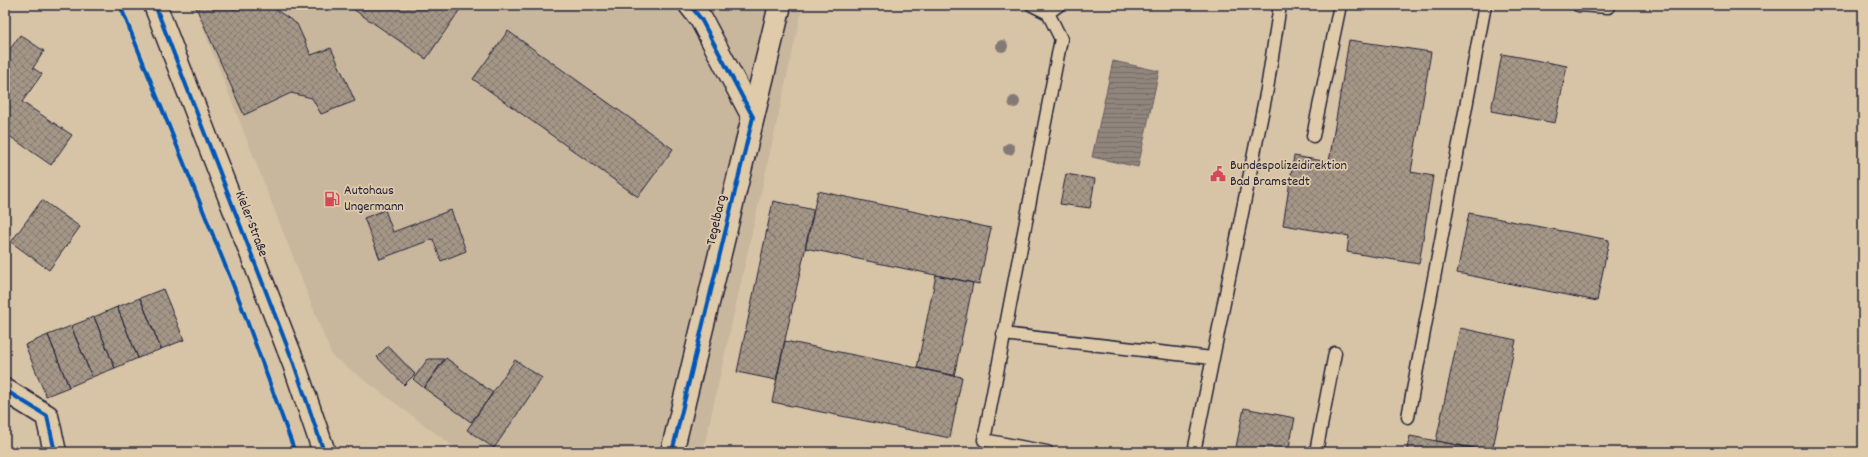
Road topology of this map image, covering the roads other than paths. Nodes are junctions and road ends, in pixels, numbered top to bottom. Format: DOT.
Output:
graph roads {
  1 [pos="155,5"];
  2 [pos="690,5"];
  3 [pos="780,5"];
  4 [pos="1032,5"];
  5 [pos="1059,5"];
  6 [pos="1280,5"];
  7 [pos="1340,5"];
  8 [pos="1485,5"];
  9 [pos="1578,5"];
  10 [pos="1608,7"];
  11 [pos="1048,13"];
  12 [pos="752,117"];
  13 [pos="1313,136"];
  14 [pos="1003,334"];
  15 [pos="1335,353"];
  16 [pos="1212,358"];
  17 [pos="5,390"];
  18 [pos="1408,417"];
  19 [pos="55,452"];
  20 [pos="324,452"];
  21 [pos="672,452"];
  22 [pos="1047,452"];
  23 [pos="1194,452"];
  24 [pos="1316,452"];
  1 -- 20 [label="street, Kieler Straße"];
  2 -- 12 [label="street"];
  3 -- 12 [label="street, Tegelbarg"];
  4 -- 11 [label="lane"];
  5 -- 11 [label="lane"];
  6 -- 16 [label="lane"];
  7 -- 13 [label="lane"];
  8 -- 18 [label="lane"];
  9 -- 10 [label="lane"];
  11 -- 14 [label="lane"];
  12 -- 21 [label="street, Tegelbarg"];
  14 -- 16 [label="lane"];
  14 -- 22 [label="lane"];
  15 -- 24 [label="lane"];
  16 -- 23 [label="lane"];
  17 -- 19 [label="street"];
}
